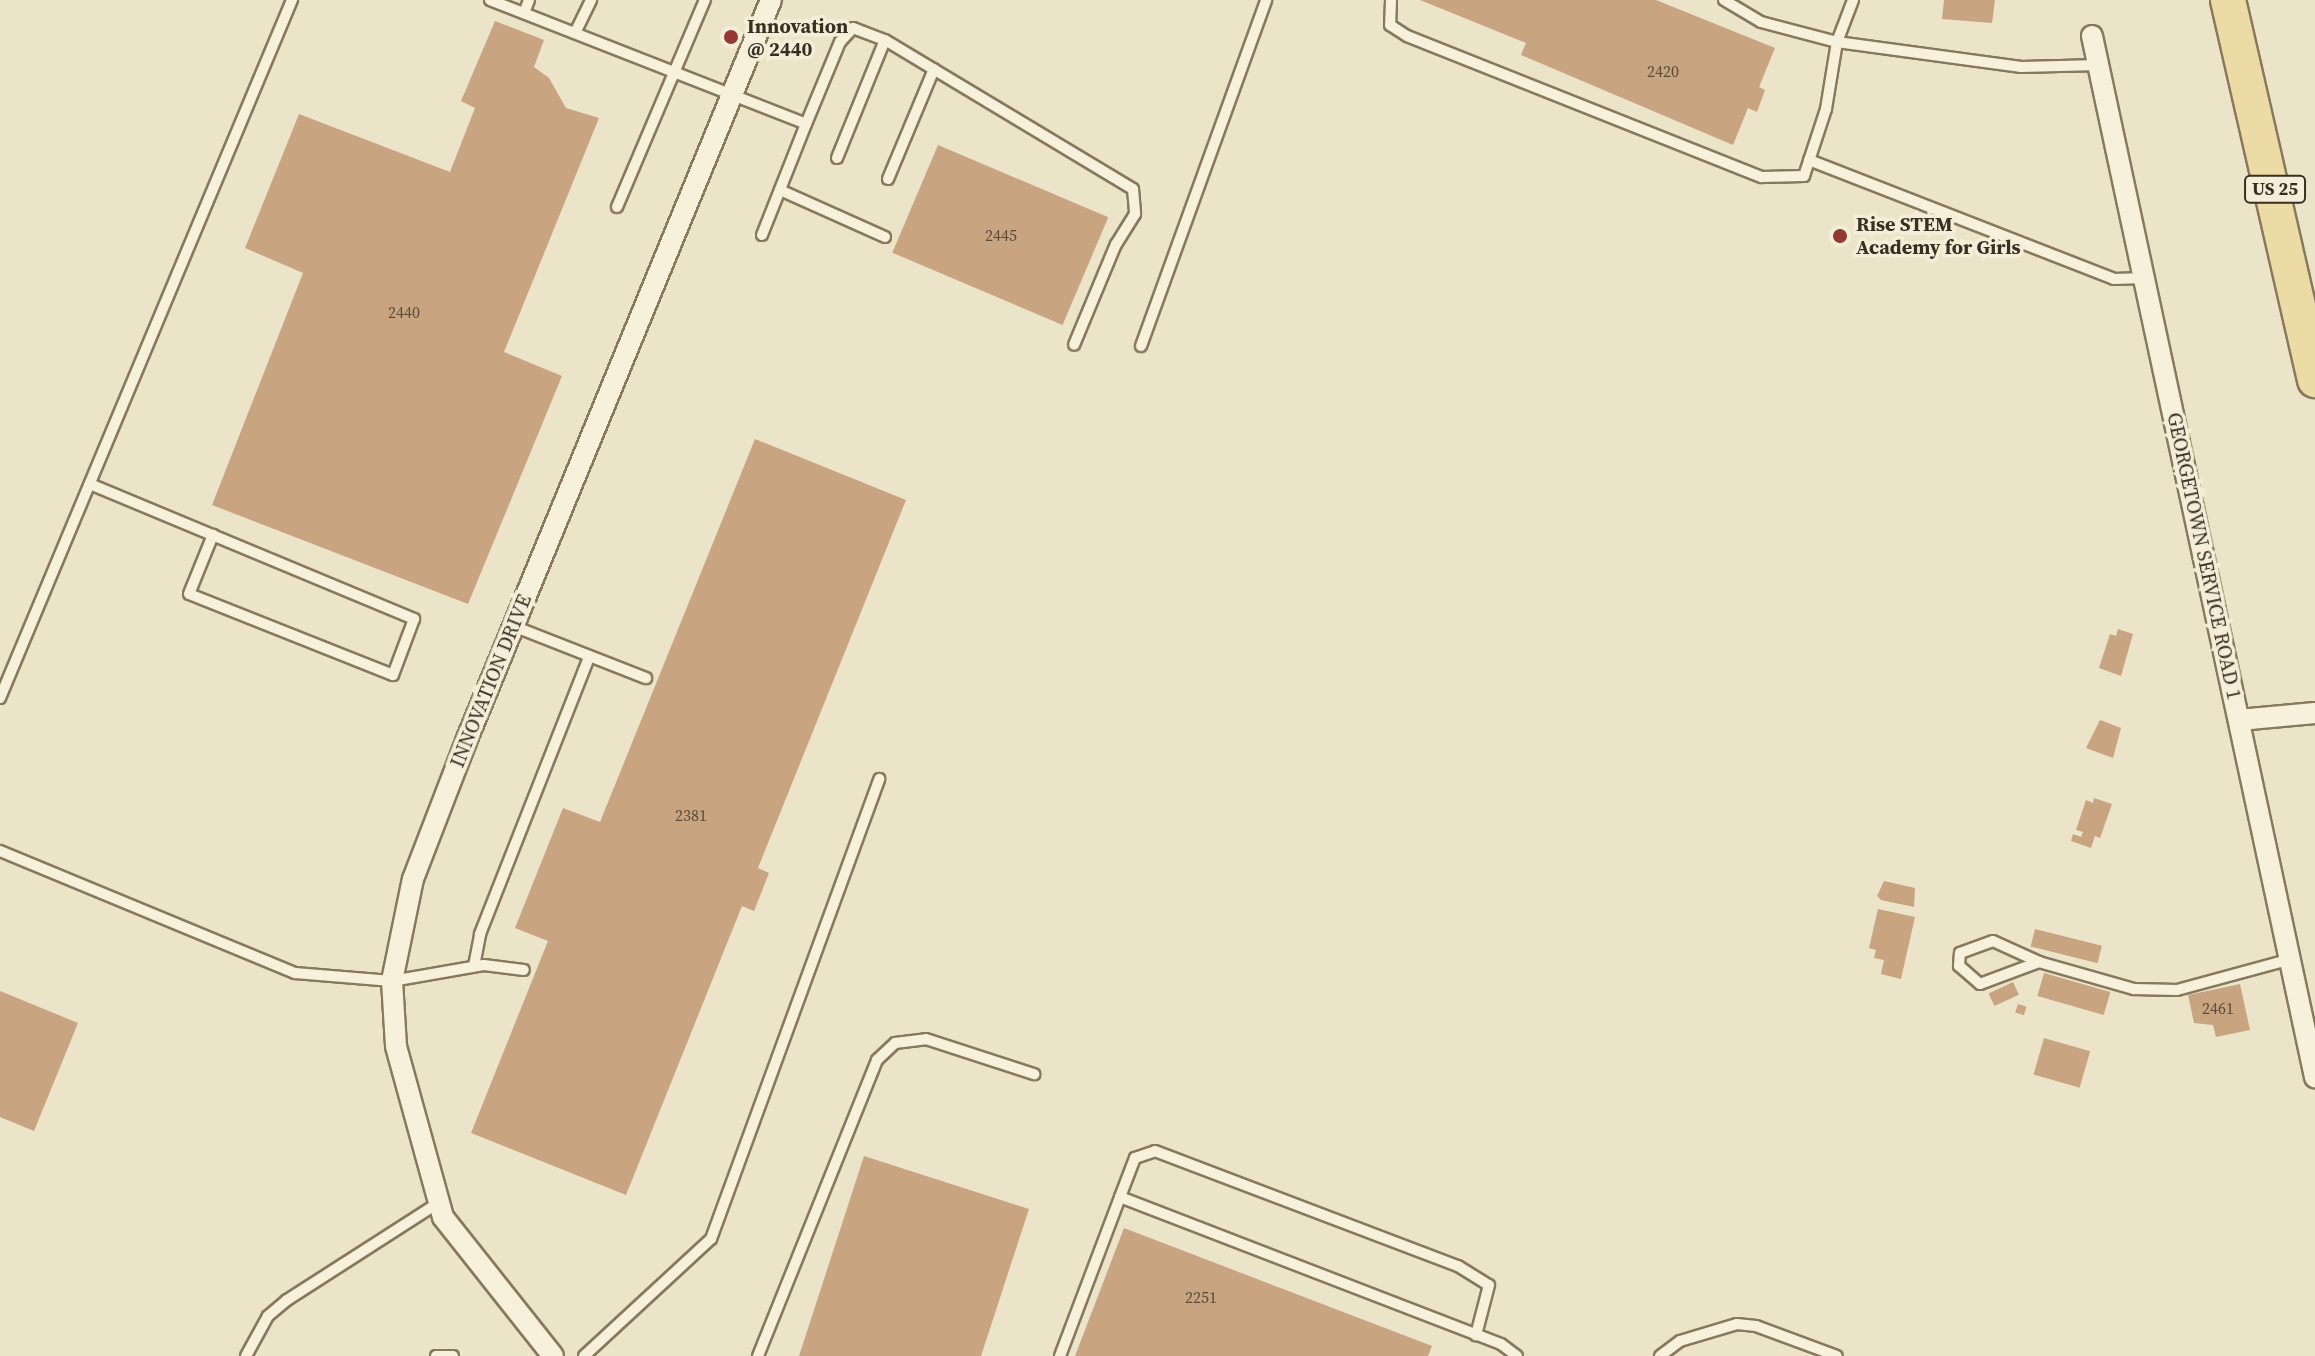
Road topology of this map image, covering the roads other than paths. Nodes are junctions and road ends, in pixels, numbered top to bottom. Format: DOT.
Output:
graph roads {
  1 [pos="292,0"];
  2 [pos="490,0"];
  3 [pos="529,0"];
  4 [pos="591,0"];
  5 [pos="705,0"];
  6 [pos="771,0"];
  7 [pos="1266,0"];
  8 [pos="1391,0"];
  9 [pos="1724,0"];
  10 [pos="1853,0"];
  11 [pos="2228,0"];
  12 [pos="524,13"];
  13 [pos="575,33"];
  14 [pos="2092,36"];
  15 [pos="885,40"];
  16 [pos="1837,42"];
  17 [pos="2099,65"];
  18 [pos="934,69"];
  19 [pos="673,71"];
  20 [pos="732,95"];
  21 [pos="806,124"];
  22 [pos="837,158"];
  23 [pos="1809,160"];
  24 [pos="888,179"];
  25 [pos="780,190"];
  26 [pos="617,207"];
  27 [pos="762,235"];
  28 [pos="885,237"];
  29 [pos="2144,278"];
  30 [pos="1074,345"];
  31 [pos="1141,346"];
  32 [pos="2315,380"];
  33 [pos="90,484"];
  34 [pos="213,535"];
  35 [pos="513,626"];
  36 [pos="589,657"];
  37 [pos="646,678"];
  38 [pos="0,698"];
  39 [pos="2315,713"];
  40 [pos="2239,720"];
  41 [pos="879,779"];
  42 [pos="0,851"];
  43 [pos="2291,959"];
  44 [pos="2039,962"];
  45 [pos="474,966"];
  46 [pos="524,970"];
  47 [pos="392,981"];
  48 [pos="1034,1074"];
  49 [pos="2315,1077"];
  50 [pos="1120,1197"];
  51 [pos="438,1203"];
  52 [pos="1476,1335"];
  53 [pos="246,1356"];
  54 [pos="436,1356"];
  55 [pos="453,1356"];
  56 [pos="553,1356"];
  57 [pos="584,1356"];
  58 [pos="758,1356"];
  59 [pos="1060,1356"];
  60 [pos="1517,1356"];
  61 [pos="1660,1356"];
  62 [pos="1837,1356"];
  1 -- 33 [label="lane"];
  2 -- 12 [label="lane"];
  3 -- 12 [label="lane"];
  4 -- 13 [label="lane"];
  5 -- 19 [label="lane"];
  6 -- 20 [label="street, INNOVATION DRIVE"];
  7 -- 31 [label="lane"];
  8 -- 23 [label="lane"];
  9 -- 16 [label="lane"];
  10 -- 16 [label="lane"];
  11 -- 32 [label="main road, US 25"];
  12 -- 13 [label="lane"];
  13 -- 19 [label="lane"];
  14 -- 17 [label="street, GEORGETOWN SERVICE ROAD 1"];
  15 -- 18 [label="lane"];
  15 -- 21 [label="lane"];
  15 -- 22 [label="lane"];
  16 -- 17 [label="lane"];
  16 -- 23 [label="lane"];
  17 -- 29 [label="street, GEORGETOWN SERVICE ROAD 1"];
  18 -- 24 [label="lane"];
  18 -- 30 [label="lane"];
  19 -- 20 [label="lane"];
  19 -- 26 [label="lane"];
  20 -- 21 [label="lane"];
  20 -- 35 [label="street, INNOVATION DRIVE"];
  21 -- 25 [label="lane"];
  23 -- 29 [label="lane"];
  25 -- 27 [label="lane"];
  25 -- 28 [label="lane"];
  29 -- 40 [label="street, GEORGETOWN SERVICE ROAD 1"];
  33 -- 34 [label="lane"];
  33 -- 38 [label="lane"];
  34 -- 34 [label="lane"];
  35 -- 36 [label="lane"];
  35 -- 47 [label="street, INNOVATION DRIVE"];
  36 -- 37 [label="lane"];
  36 -- 45 [label="lane"];
  39 -- 40 [label="street"];
  40 -- 43 [label="street, GEORGETOWN SERVICE ROAD 1"];
  41 -- 57 [label="lane"];
  42 -- 47 [label="lane"];
  43 -- 44 [label="lane"];
  43 -- 49 [label="street, GEORGETOWN SERVICE ROAD 1"];
  44 -- 44 [label="lane"];
  45 -- 46 [label="lane"];
  45 -- 47 [label="lane"];
  47 -- 51 [label="street, INNOVATION DRIVE"];
  48 -- 58 [label="lane"];
  50 -- 52 [label="lane"];
  50 -- 52 [label="lane"];
  50 -- 59 [label="lane"];
  51 -- 53 [label="lane"];
  51 -- 56 [label="street, INNOVATION DRIVE"];
  52 -- 60 [label="lane"];
  54 -- 55 [label="lane"];
  61 -- 62 [label="lane"];
}
